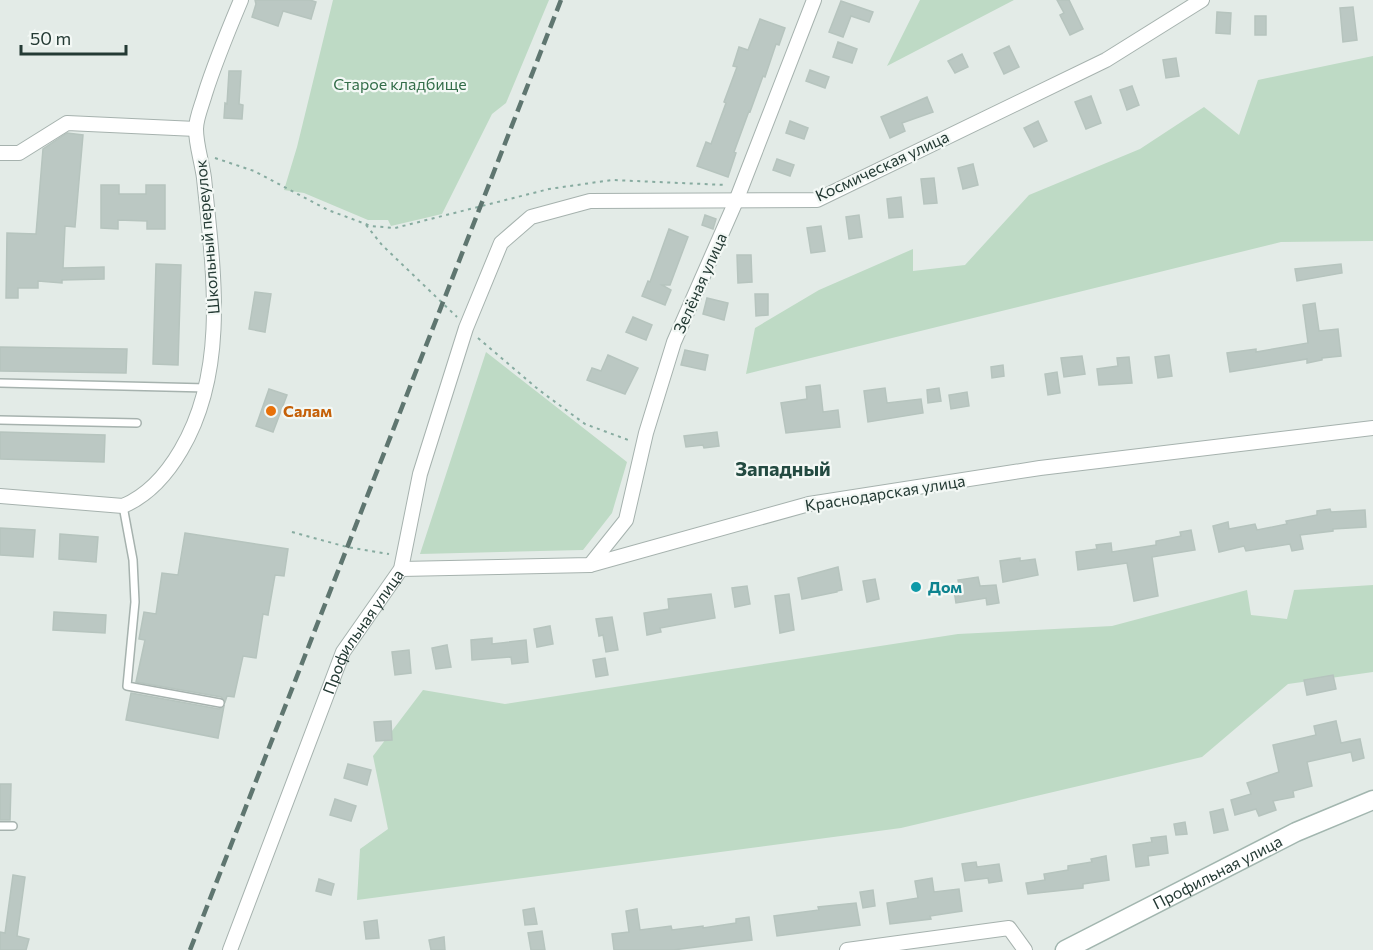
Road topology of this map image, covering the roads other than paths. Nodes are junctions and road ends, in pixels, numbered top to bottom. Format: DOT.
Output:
graph roads {
  1 [pos="241,0"];
  2 [pos="814,0"];
  3 [pos="1202,0"];
  4 [pos="196,129"];
  5 [pos="0,153"];
  6 [pos="736,201"];
  7 [pos="531,217"];
  8 [pos="0,383"];
  9 [pos="207,388"];
  10 [pos="0,420"];
  11 [pos="137,423"];
  12 [pos="1373,428"];
  13 [pos="0,496"];
  14 [pos="123,506"];
  15 [pos="402,563"];
  16 [pos="590,564"];
  17 [pos="220,703"];
  18 [pos="1373,800"];
  19 [pos="0,826"];
  20 [pos="13,826"];
  21 [pos="230,950"];
  22 [pos="848,950"];
  23 [pos="1026,950"];
  24 [pos="1065,950"];
  1 -- 4 [label="street, Школьный переулок"];
  2 -- 6 [label="street, Зелёная улица"];
  3 -- 6 [label="street, Космическая улица"];
  4 -- 5 [label="street"];
  4 -- 9 [label="street, Школьный переулок"];
  6 -- 7 [label="street, Космическая улица"];
  6 -- 16 [label="street, Зелёная улица"];
  7 -- 15 [label="street, Профильная улица"];
  8 -- 9 [label="lane"];
  9 -- 14 [label="street, Школьный переулок"];
  10 -- 11 [label="lane"];
  12 -- 16 [label="street, Краснодарская улица"];
  13 -- 14 [label="street"];
  14 -- 17 [label="lane"];
  15 -- 16 [label="street, Краснодарская улица"];
  15 -- 21 [label="street, Профильная улица"];
  18 -- 24 [label="main road, Профильная улица"];
  19 -- 20 [label="lane"];
  22 -- 23 [label="street"];
}
